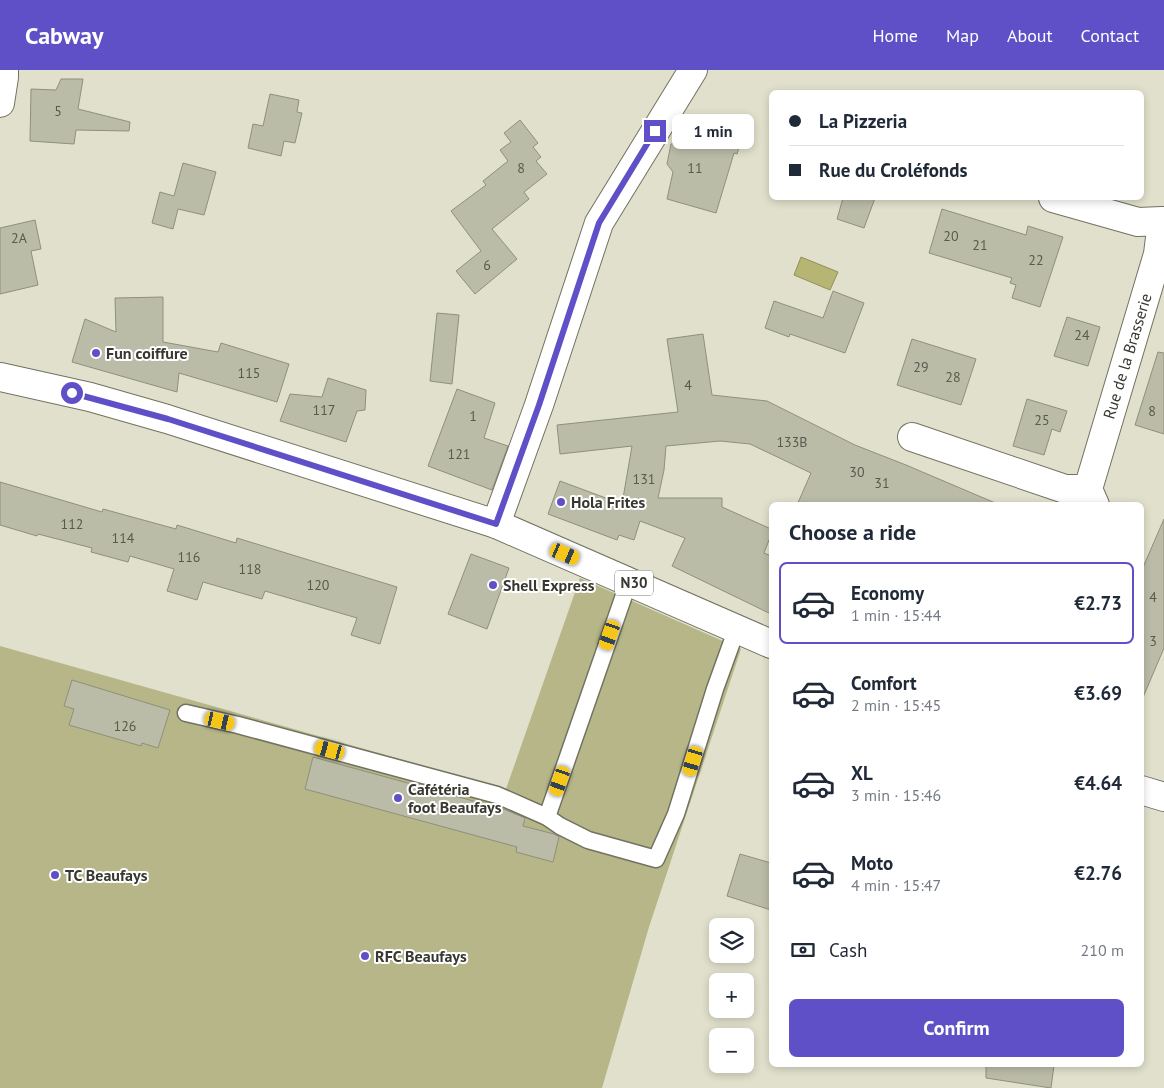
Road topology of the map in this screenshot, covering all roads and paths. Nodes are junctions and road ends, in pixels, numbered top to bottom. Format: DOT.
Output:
graph roads {
  1 [pos="4,70"];
  2 [pos="693,70"];
  3 [pos="0,104"];
  4 [pos="1061,200"];
  5 [pos="1163,221"];
  6 [pos="0,377"];
  7 [pos="912,438"];
  8 [pos="1091,497"];
  9 [pos="496,524"];
  10 [pos="629,581"];
  11 [pos="737,628"];
  12 [pos="769,643"];
  13 [pos="186,713"];
  14 [pos="1144,791"];
  15 [pos="1164,797"];
  16 [pos="547,817"];
  1 -- 3 [label="street"];
  2 -- 9 [label="street"];
  4 -- 5 [label="street, Rue de la Brasserie"];
  5 -- 8 [label="street, Rue de la Brasserie"];
  6 -- 9 [label="street, N30"];
  7 -- 8 [label="street, Rue de la Brasserie"];
  9 -- 10 [label="street, N30"];
  10 -- 11 [label="street, N30"];
  10 -- 16 [label="lane"];
  11 -- 12 [label="street, N30"];
  11 -- 16 [label="lane"];
  13 -- 16 [label="lane"];
  14 -- 15 [label="street"];
}
